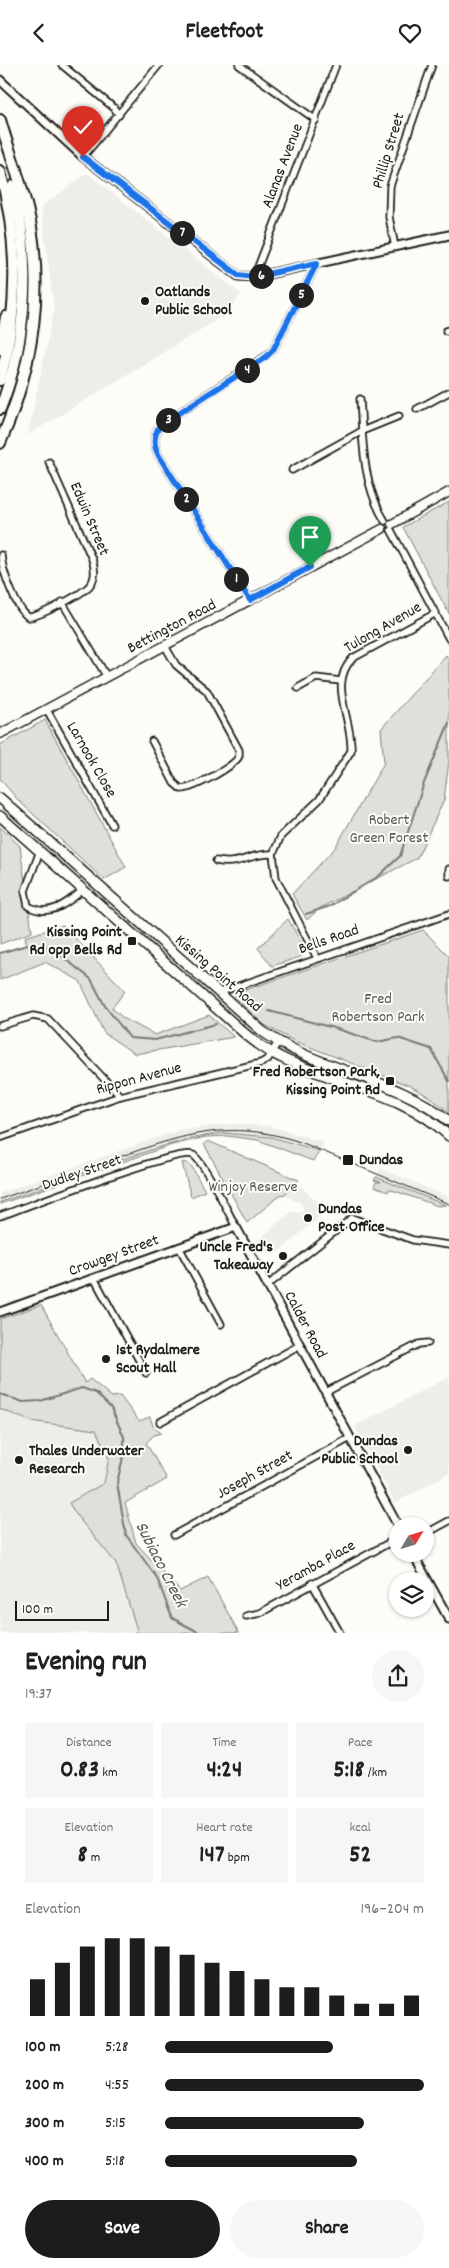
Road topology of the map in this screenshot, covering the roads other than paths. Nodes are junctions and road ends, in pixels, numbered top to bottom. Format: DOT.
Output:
graph roads {
  1 [pos="62,65"];
  2 [pos="159,65"];
  3 [pos="239,65"];
  4 [pos="336,65"];
  5 [pos="432,65"];
  6 [pos="0,80"];
  7 [pos="119,115"];
  8 [pos="316,119"];
  9 [pos="0,121"];
  10 [pos="0,139"];
  11 [pos="83,157"];
  12 [pos="0,171"];
  13 [pos="6,193"];
  14 [pos="449,235"];
  15 [pos="395,247"];
  16 [pos="317,263"];
  17 [pos="254,277"];
  18 [pos="0,349"];
  19 [pos="0,380"];
  20 [pos="449,392"];
  21 [pos="360,399"];
  22 [pos="0,409"];
  23 [pos="417,409"];
  24 [pos="399,416"];
  25 [pos="362,431"];
  26 [pos="0,443"];
  27 [pos="49,461"];
  28 [pos="292,470"];
  29 [pos="449,492"];
  30 [pos="388,526"];
  31 [pos="1,555"];
  32 [pos="250,600"];
  33 [pos="62,602"];
  34 [pos="436,613"];
  35 [pos="449,639"];
  36 [pos="165,646"];
  37 [pos="107,677"];
  38 [pos="341,681"];
  39 [pos="298,688"];
  40 [pos="46,710"];
  41 [pos="0,734"];
  42 [pos="152,741"];
  43 [pos="0,798"];
  44 [pos="0,816"];
  45 [pos="112,825"];
  46 [pos="40,851"];
  47 [pos="273,854"];
  48 [pos="216,861"];
  49 [pos="449,869"];
  50 [pos="449,875"];
  51 [pos="83,890"];
  52 [pos="449,914"];
  53 [pos="317,958"];
  54 [pos="218,993"];
  55 [pos="0,1026"];
  56 [pos="278,1043"];
  57 [pos="272,1053"];
  58 [pos="120,1096"];
  59 [pos="449,1121"];
  60 [pos="449,1136"];
  61 [pos="0,1138"];
  62 [pos="174,1156"];
  63 [pos="0,1216"];
  64 [pos="236,1227"];
  65 [pos="449,1245"];
  66 [pos="179,1247"];
  67 [pos="94,1278"];
  68 [pos="268,1285"];
  69 [pos="0,1312"];
  70 [pos="221,1323"];
  71 [pos="428,1343"];
  72 [pos="300,1345"];
  73 [pos="146,1373"];
  74 [pos="326,1392"];
  75 [pos="160,1422"];
  76 [pos="350,1438"];
  77 [pos="393,1517"];
  78 [pos="449,1521"];
  79 [pos="434,1529"];
  80 [pos="174,1535"];
  81 [pos="389,1543"];
  82 [pos="418,1563"];
  83 [pos="312,1583"];
  84 [pos="246,1616"];
  85 [pos="449,1619"];
  86 [pos="340,1633"];
  1 -- 7 [label="street"];
  2 -- 7 [label="street"];
  3 -- 8 [label="street"];
  4 -- 8 [label="street, Alanas Avenue"];
  5 -- 15 [label="street, Phillip Street"];
  6 -- 11 [label="street"];
  7 -- 11 [label="street"];
  8 -- 17 [label="street, Alanas Avenue"];
  9 -- 26 [label="highway"];
  10 -- 22 [label="highway"];
  11 -- 17 [label="street"];
  12 -- 13 [label="highway"];
  13 -- 18 [label="highway"];
  13 -- 19 [label="highway"];
  14 -- 15 [label="street"];
  15 -- 16 [label="street"];
  16 -- 17 [label="street"];
  16 -- 32 [label="street"];
  20 -- 23 [label="street"];
  21 -- 25 [label="street"];
  24 -- 25 [label="street"];
  25 -- 28 [label="street"];
  25 -- 30 [label="street"];
  27 -- 33 [label="street, Edwin Street"];
  29 -- 30 [label="main road, Bettington Road"];
  30 -- 32 [label="main road, Bettington Road"];
  30 -- 34 [label="street"];
  31 -- 33 [label="street, Edwin Street"];
  32 -- 36 [label="main road, Bettington Road"];
  33 -- 37 [label="street"];
  34 -- 35 [label="street"];
  34 -- 38 [label="street, Tulong Avenue"];
  36 -- 37 [label="main road, Bettington Road"];
  36 -- 42 [label="street"];
  37 -- 40 [label="main road, Bettington Road"];
  38 -- 39 [label="street"];
  38 -- 47 [label="street"];
  40 -- 41 [label="main road, Bettington Road"];
  40 -- 45 [label="street, Larnook Close"];
  43 -- 54 [label="main road, Kissing Point Road"];
  44 -- 46 [label="main road, Kissing Point Road"];
  46 -- 51 [label="main road, Kissing Point Road"];
  46 -- 51 [label="street"];
  47 -- 48 [label="street"];
  47 -- 53 [label="street"];
  49 -- 50 [label="street"];
  51 -- 57 [label="main road, Kissing Point Road"];
  52 -- 53 [label="street, Bells Road"];
  53 -- 54 [label="street, Bells Road"];
  54 -- 56 [label="main road, Kissing Point Road"];
  55 -- 58 [label="street"];
  56 -- 57 [label="street, Rippon Avenue"];
  56 -- 59 [label="main road, Kissing Point Road"];
  57 -- 58 [label="street, Rippon Avenue"];
  57 -- 60 [label="main road, Kissing Point Road"];
  58 -- 61 [label="street, Rippon Avenue"];
  62 -- 63 [label="street, Dudley Street"];
  62 -- 64 [label="street, Calder Road"];
  64 -- 66 [label="street, Crowgey Street"];
  64 -- 68 [label="street, Calder Road"];
  65 -- 68 [label="street"];
  66 -- 67 [label="street, Crowgey Street"];
  66 -- 70 [label="street"];
  67 -- 69 [label="street, Crowgey Street"];
  67 -- 73 [label="street"];
  68 -- 72 [label="street, Calder Road"];
  71 -- 74 [label="street"];
  72 -- 74 [label="street, Calder Road"];
  72 -- 75 [label="street"];
  74 -- 76 [label="street, Calder Road"];
  76 -- 77 [label="street, Calder Road"];
  76 -- 80 [label="street, Joseph Street"];
  78 -- 79 [label="street"];
  81 -- 83 [label="street, Yeramba Place"];
  82 -- 85 [label="street"];
  83 -- 84 [label="street, Yeramba Place"];
  83 -- 86 [label="street"];
}
